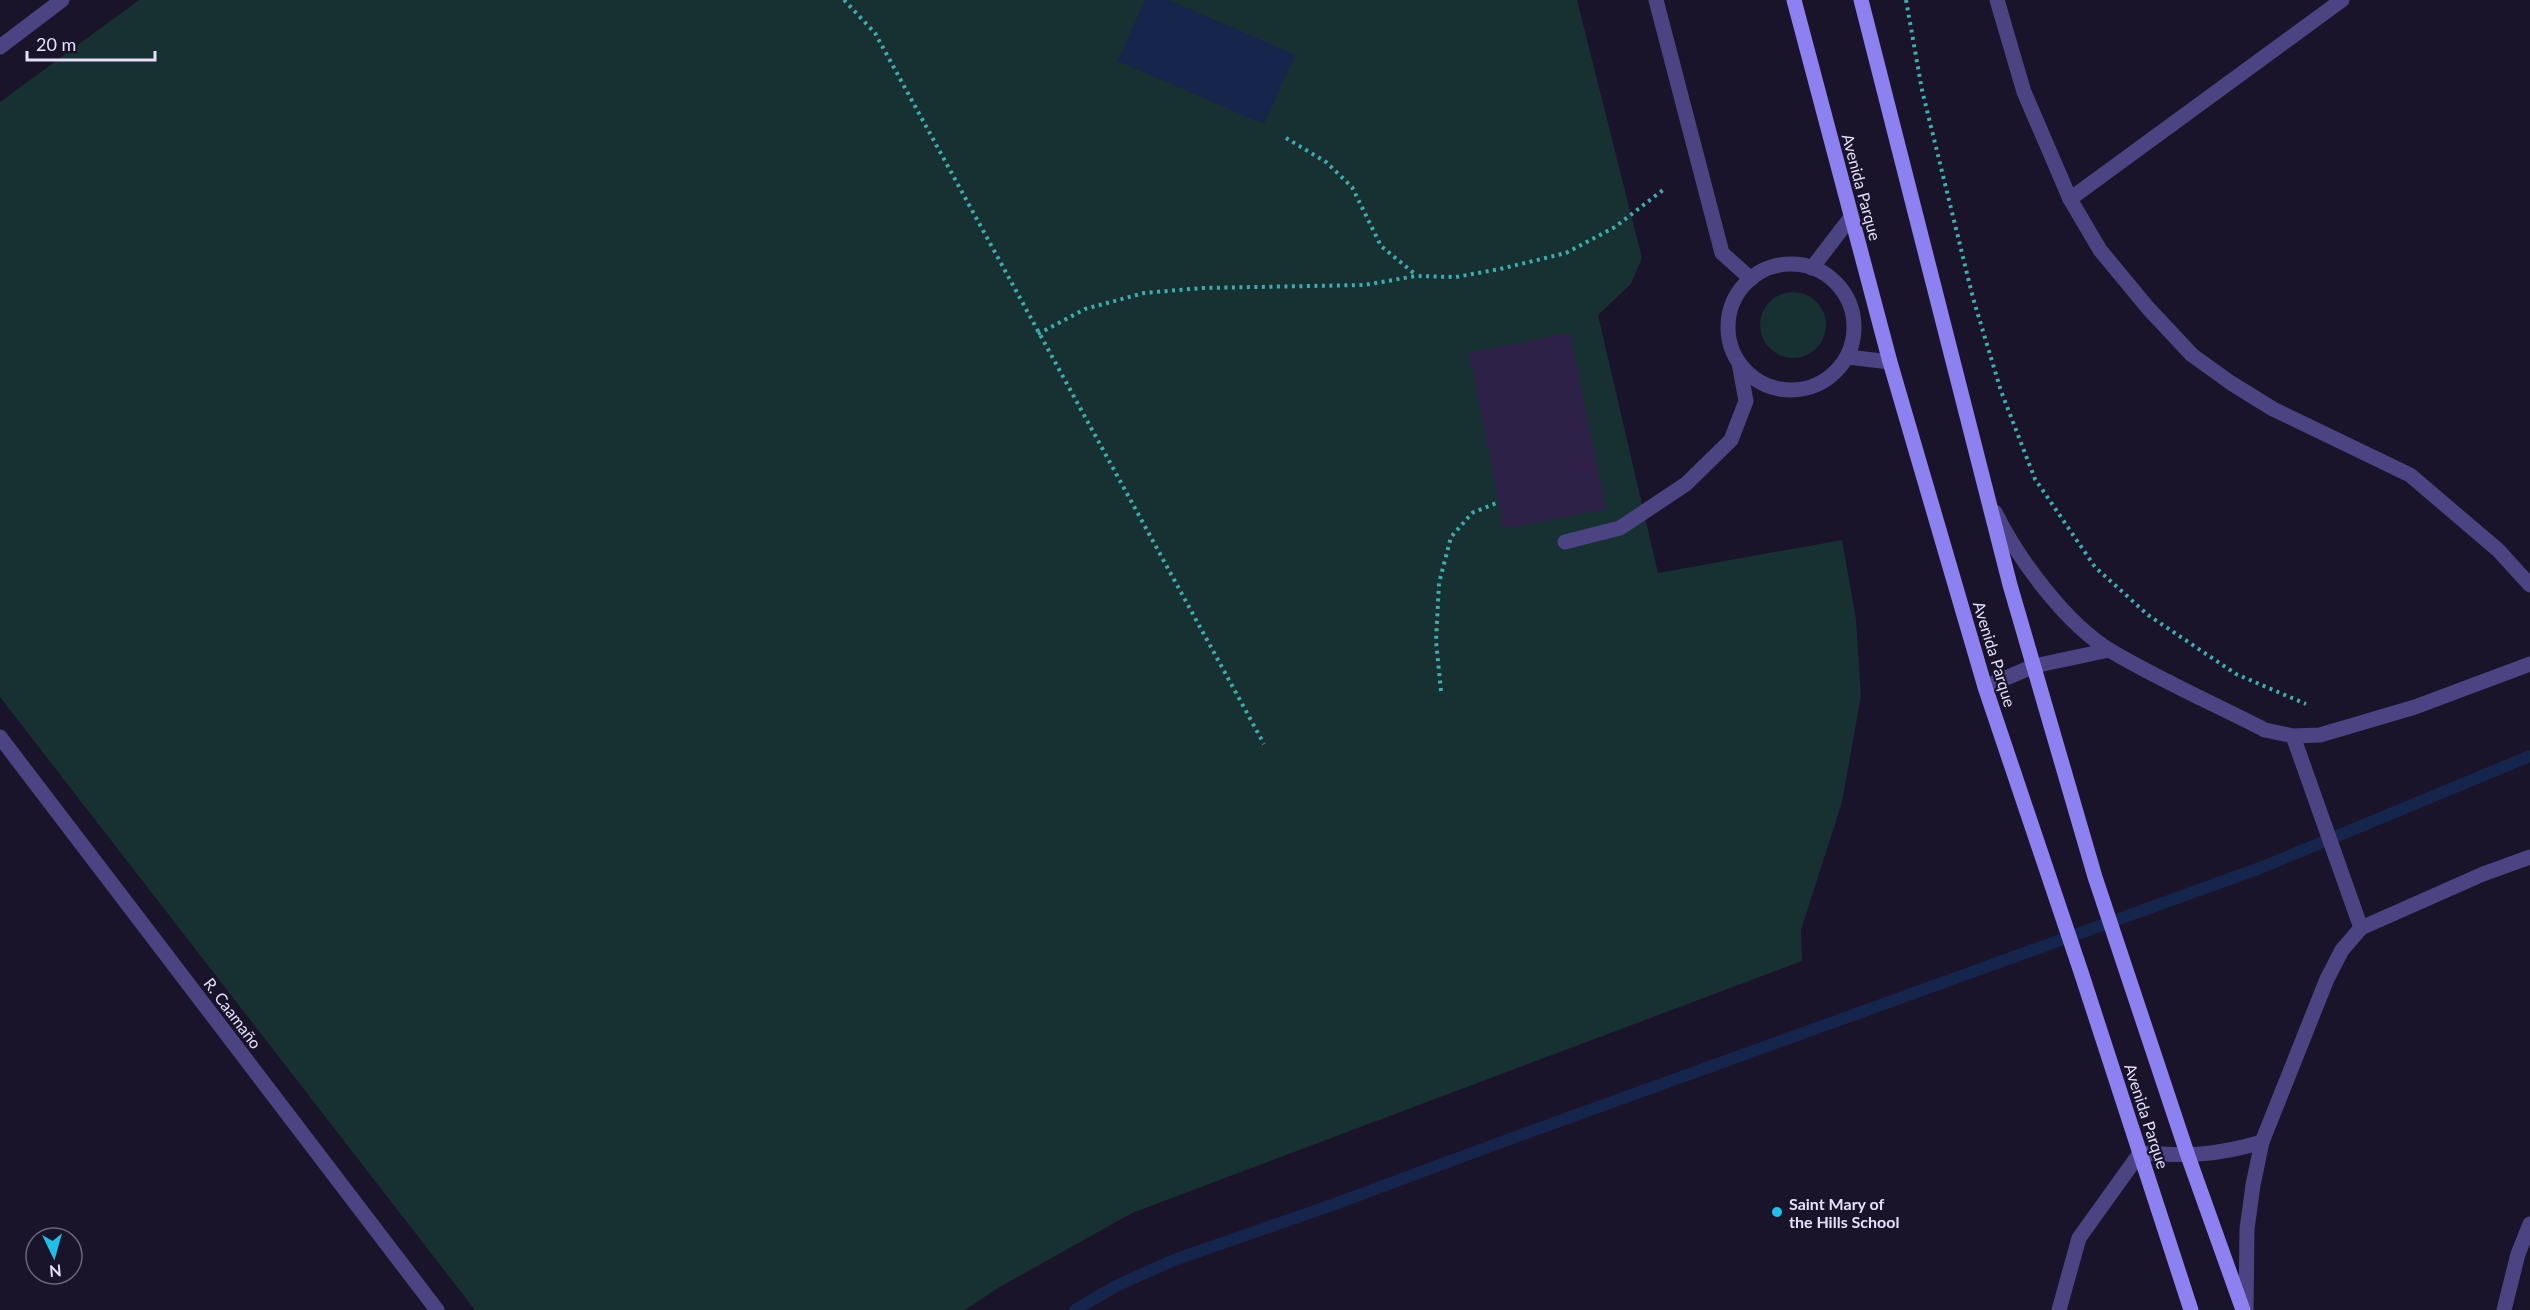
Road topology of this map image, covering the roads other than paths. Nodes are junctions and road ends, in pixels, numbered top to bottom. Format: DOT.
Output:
graph roads {
  1 [pos="62,0"];
  2 [pos="1656,0"];
  3 [pos="1794,0"];
  4 [pos="1861,0"];
  5 [pos="1997,0"];
  6 [pos="2342,0"];
  7 [pos="0,47"];
  8 [pos="2070,199"];
  9 [pos="1851,217"];
  10 [pos="1812,268"];
  11 [pos="1751,279"];
  12 [pos="1848,357"];
  13 [pos="1890,362"];
  14 [pos="1739,363"];
  15 [pos="1984,490"];
  16 [pos="1565,542"];
  17 [pos="2530,585"];
  18 [pos="2109,650"];
  19 [pos="2530,664"];
  20 [pos="2034,666"];
  21 [pos="1985,687"];
  22 [pos="2293,736"];
  23 [pos="0,737"];
  24 [pos="2530,857"];
  25 [pos="2361,928"];
  26 [pos="2262,1142"];
  27 [pos="2140,1153"];
  28 [pos="2188,1156"];
  29 [pos="2530,1224"];
  30 [pos="437,1310"];
  31 [pos="2059,1310"];
  32 [pos="2191,1310"];
  33 [pos="2245,1310"];
  34 [pos="2504,1310"];
  1 -- 7 [label="street"];
  2 -- 11 [label="street"];
  3 -- 9 [label="street, Avenida Parque"];
  4 -- 15 [label="street, Avenida Parque"];
  5 -- 8 [label="street"];
  6 -- 8 [label="street"];
  8 -- 17 [label="street"];
  9 -- 10 [label="street"];
  9 -- 13 [label="street, Avenida Parque"];
  10 -- 11 [label="street"];
  10 -- 12 [label="street"];
  11 -- 14 [label="street"];
  12 -- 13 [label="street"];
  12 -- 14 [label="street"];
  13 -- 21 [label="street, Avenida Parque"];
  14 -- 16 [label="street"];
  15 -- 18 [label="street"];
  15 -- 20 [label="street, Avenida Parque"];
  18 -- 20 [label="street"];
  18 -- 22 [label="street"];
  19 -- 22 [label="street"];
  20 -- 21 [label="street"];
  20 -- 28 [label="street, Avenida Parque"];
  21 -- 27 [label="street, Avenida Parque"];
  22 -- 25 [label="street"];
  23 -- 30 [label="street, R. Caamaño"];
  24 -- 25 [label="street"];
  25 -- 26 [label="street"];
  26 -- 28 [label="street"];
  26 -- 33 [label="street"];
  27 -- 28 [label="street"];
  27 -- 31 [label="street"];
  27 -- 32 [label="street, Avenida Parque"];
  28 -- 33 [label="street, Avenida Parque"];
  29 -- 34 [label="street"];
}
